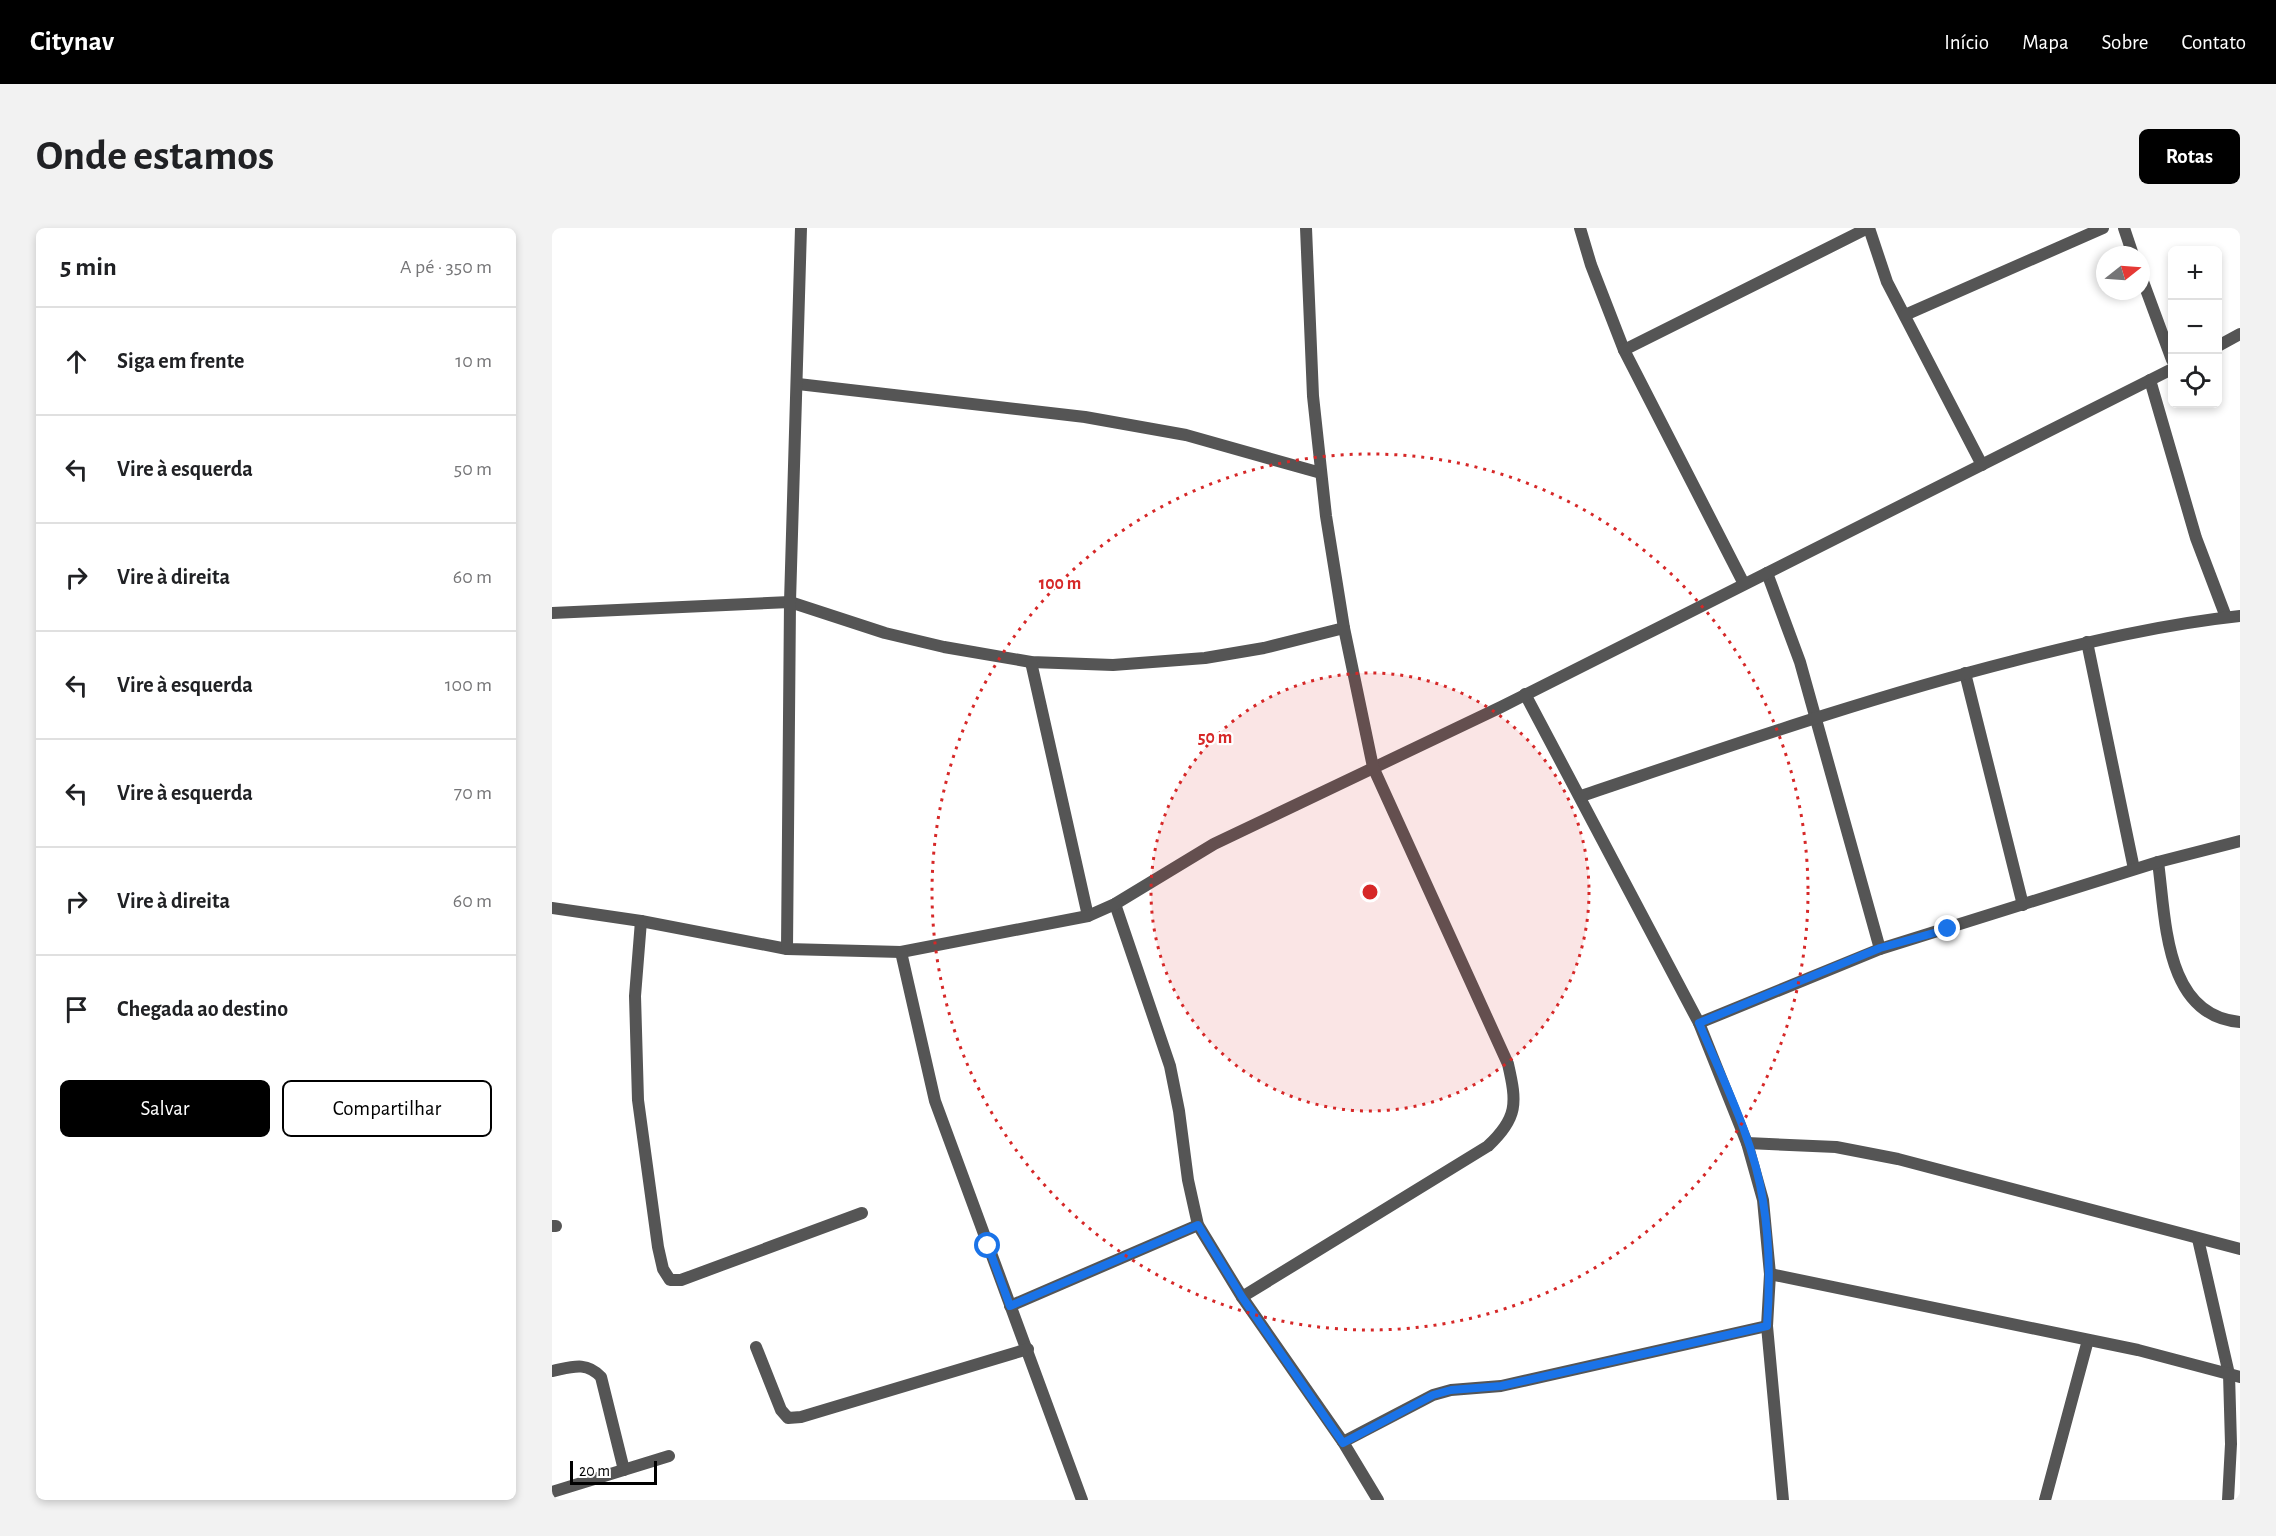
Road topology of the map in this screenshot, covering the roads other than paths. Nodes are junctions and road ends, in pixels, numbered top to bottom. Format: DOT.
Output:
graph roads {
  1 [pos="801,228"];
  2 [pos="1306,228"];
  3 [pos="1580,228"];
  4 [pos="1869,228"];
  5 [pos="2103,228"];
  6 [pos="2124,228"];
  7 [pos="2130,246"];
  8 [pos="2150,300"];
  9 [pos="1905,315"];
  10 [pos="2240,334"];
  11 [pos="2222,343"];
  12 [pos="1624,350"];
  13 [pos="2170,354"];
  14 [pos="2168,371"];
  15 [pos="2150,381"];
  16 [pos="798,384"];
  17 [pos="1982,465"];
  18 [pos="1321,473"];
  19 [pos="1767,573"];
  20 [pos="1744,584"];
  21 [pos="790,602"];
  22 [pos="552,613"];
  23 [pos="2240,616"];
  24 [pos="2226,617"];
  25 [pos="1344,628"];
  26 [pos="2087,642"];
  27 [pos="1031,662"];
  28 [pos="1965,673"];
  29 [pos="1525,694"];
  30 [pos="1815,717"];
  31 [pos="1373,767"];
  32 [pos="1581,796"];
  33 [pos="2240,841"];
  34 [pos="2158,862"];
  35 [pos="2134,869"];
  36 [pos="1115,904"];
  37 [pos="2023,905"];
  38 [pos="552,908"];
  39 [pos="1088,916"];
  40 [pos="641,921"];
  41 [pos="1880,948"];
  42 [pos="787,949"];
  43 [pos="901,952"];
  44 [pos="2240,1022"];
  45 [pos="1699,1023"];
  46 [pos="1748,1143"];
  47 [pos="862,1213"];
  48 [pos="1198,1225"];
  49 [pos="2198,1239"];
  50 [pos="2240,1249"];
  51 [pos="1770,1274"];
  52 [pos="1242,1297"];
  53 [pos="1010,1306"];
  54 [pos="1767,1326"];
  55 [pos="2088,1340"];
  56 [pos="756,1347"];
  57 [pos="1028,1349"];
  58 [pos="552,1371"];
  59 [pos="2235,1376"];
  60 [pos="1343,1443"];
  61 [pos="669,1456"];
  62 [pos="624,1470"];
  63 [pos="552,1492"];
  64 [pos="1082,1500"];
  65 [pos="1378,1500"];
  66 [pos="1783,1500"];
  67 [pos="2045,1500"];
  68 [pos="2228,1500"];
  1 -- 16 [label="street"];
  2 -- 18 [label="street"];
  3 -- 12 [label="street"];
  4 -- 9 [label="street"];
  4 -- 12 [label="street"];
  5 -- 9 [label="street"];
  6 -- 7 [label="street"];
  8 -- 13 [label="street"];
  9 -- 17 [label="street"];
  10 -- 11 [label="street"];
  12 -- 20 [label="street"];
  14 -- 15 [label="street"];
  15 -- 17 [label="street"];
  15 -- 24 [label="street"];
  16 -- 18 [label="street"];
  16 -- 21 [label="street"];
  17 -- 19 [label="street"];
  18 -- 25 [label="street"];
  19 -- 20 [label="street"];
  19 -- 30 [label="street"];
  20 -- 29 [label="street"];
  21 -- 22 [label="street"];
  21 -- 27 [label="street"];
  21 -- 42 [label="street"];
  23 -- 24 [label="street"];
  24 -- 26 [label="street"];
  25 -- 27 [label="street"];
  25 -- 31 [label="street"];
  26 -- 28 [label="street"];
  26 -- 35 [label="street"];
  27 -- 39 [label="street"];
  28 -- 30 [label="street"];
  28 -- 37 [label="street"];
  29 -- 31 [label="street"];
  29 -- 32 [label="street"];
  30 -- 32 [label="street"];
  30 -- 41 [label="street"];
  31 -- 36 [label="street"];
  31 -- 52 [label="street"];
  32 -- 45 [label="street"];
  33 -- 34 [label="street"];
  34 -- 35 [label="street"];
  34 -- 44 [label="street"];
  35 -- 37 [label="street"];
  36 -- 39 [label="street"];
  36 -- 48 [label="street"];
  37 -- 41 [label="street"];
  38 -- 40 [label="street"];
  39 -- 43 [label="street"];
  40 -- 42 [label="street"];
  40 -- 47 [label="street"];
  41 -- 45 [label="street"];
  42 -- 43 [label="street"];
  43 -- 53 [label="street"];
  45 -- 46 [label="street"];
  46 -- 49 [label="street"];
  46 -- 51 [label="street"];
  48 -- 52 [label="street"];
  48 -- 53 [label="street"];
  49 -- 50 [label="street"];
  49 -- 59 [label="street"];
  51 -- 54 [label="street"];
  51 -- 55 [label="street"];
  52 -- 60 [label="street"];
  53 -- 57 [label="street"];
  54 -- 60 [label="street"];
  54 -- 66 [label="street"];
  55 -- 59 [label="street"];
  55 -- 67 [label="street"];
  56 -- 57 [label="street"];
  57 -- 64 [label="street"];
  58 -- 62 [label="street"];
  59 -- 68 [label="street"];
  60 -- 65 [label="street"];
  61 -- 62 [label="street"];
  62 -- 63 [label="street"];
}
